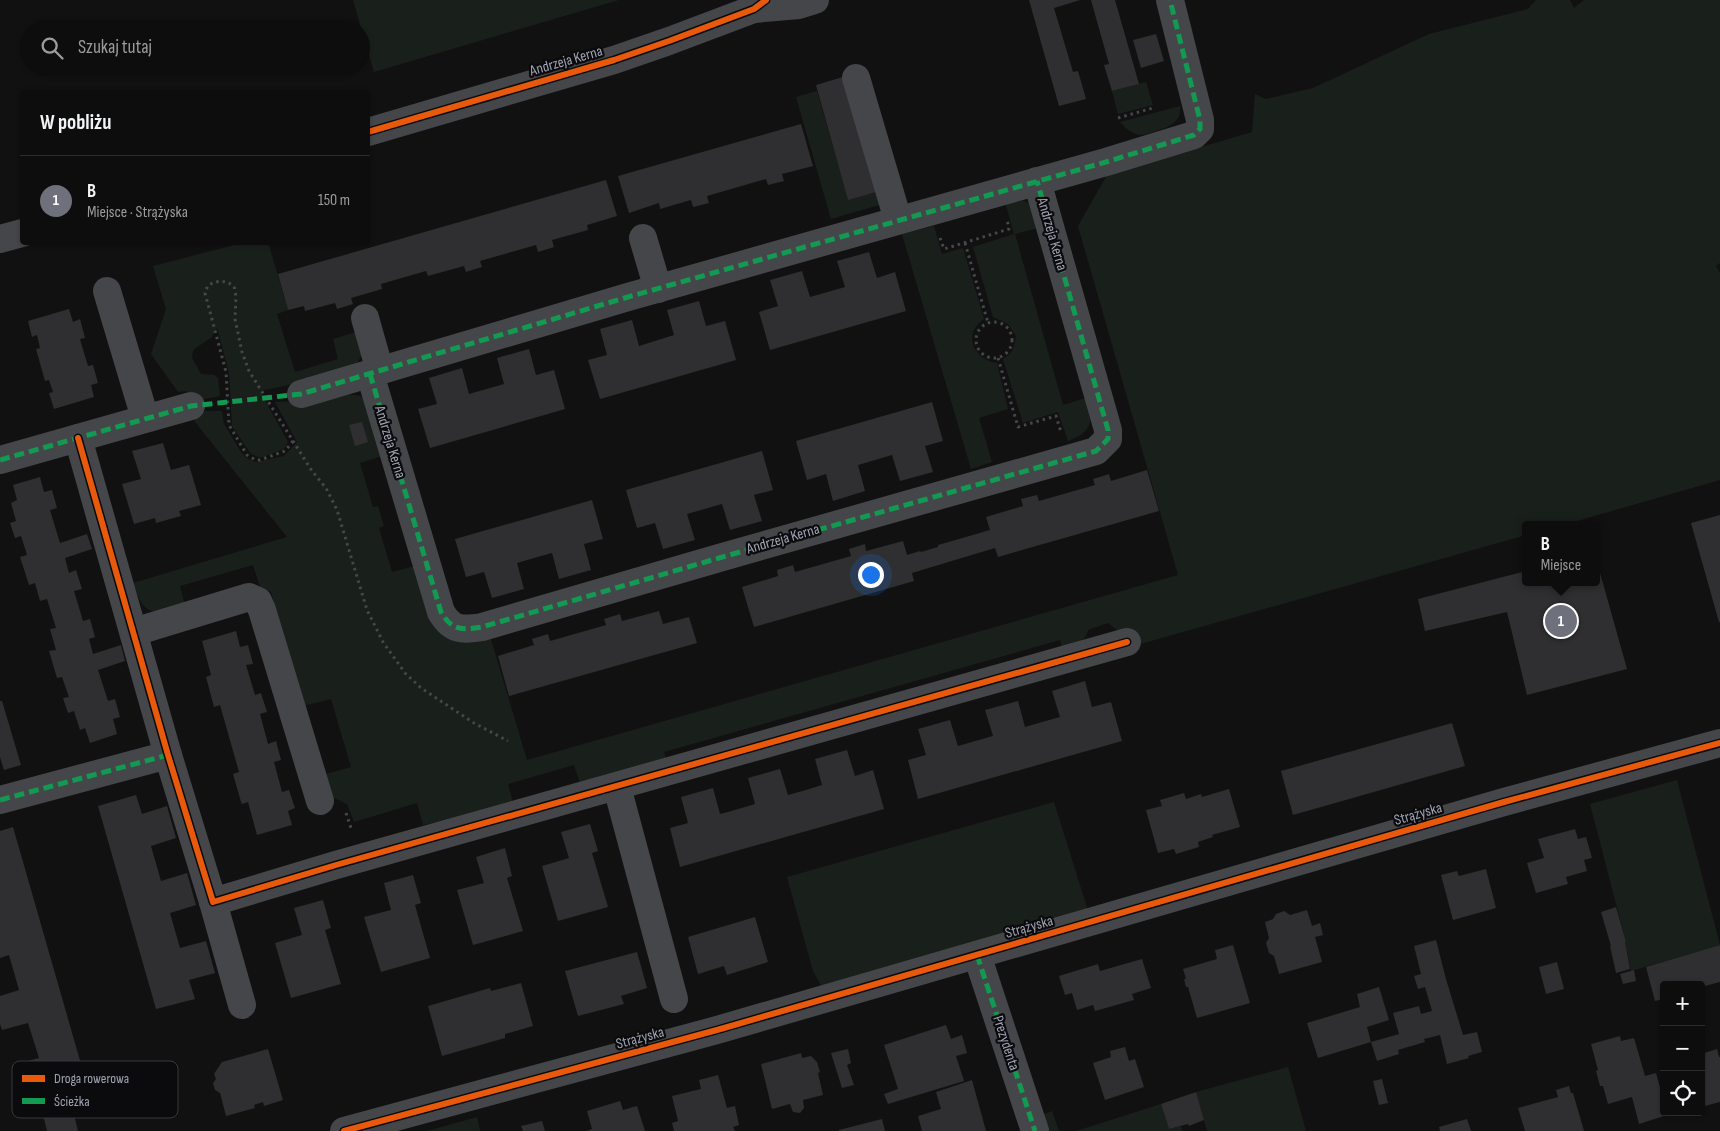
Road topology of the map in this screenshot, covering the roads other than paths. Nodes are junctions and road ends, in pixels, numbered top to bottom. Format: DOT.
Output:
graph roads {
  1 [pos="815,0"];
  2 [pos="1170,0"];
  3 [pos="760,4"];
  4 [pos="856,78"];
  5 [pos="370,131"];
  6 [pos="1037,181"];
  7 [pos="898,220"];
  8 [pos="20,234"];
  9 [pos="643,238"];
  10 [pos="0,240"];
  11 [pos="658,289"];
  12 [pos="107,291"];
  13 [pos="365,318"];
  14 [pos="375,373"];
  15 [pos="301,394"];
  16 [pos="191,406"];
  17 [pos="144,418"];
  18 [pos="78,438"];
  19 [pos="0,460"];
  20 [pos="134,632"];
  21 [pos="1127,642"];
  22 [pos="1720,743"];
  23 [pos="168,755"];
  24 [pos="617,787"];
  25 [pos="0,800"];
  26 [pos="320,802"];
  27 [pos="213,902"];
  28 [pos="977,955"];
  29 [pos="674,999"];
  30 [pos="242,1006"];
  31 [pos="344,1131"];
  32 [pos="1035,1131"];
  1 -- 3 [label="street, Andrzeja Kerna"];
  2 -- 6 [label="street, Andrzeja Kerna"];
  3 -- 5 [label="street, Andrzeja Kerna"];
  4 -- 7 [label="street"];
  6 -- 7 [label="street, Andrzeja Kerna"];
  6 -- 14 [label="street, Andrzeja Kerna"];
  7 -- 11 [label="street, Andrzeja Kerna"];
  8 -- 10 [label="street"];
  9 -- 11 [label="street"];
  11 -- 14 [label="street, Andrzeja Kerna"];
  12 -- 17 [label="street"];
  13 -- 14 [label="street"];
  14 -- 15 [label="street, Andrzeja Kerna"];
  16 -- 17 [label="street"];
  17 -- 18 [label="street"];
  18 -- 19 [label="street"];
  18 -- 20 [label="street"];
  20 -- 23 [label="street"];
  20 -- 26 [label="street"];
  21 -- 24 [label="street"];
  22 -- 28 [label="street, Strążyska"];
  23 -- 25 [label="street"];
  23 -- 27 [label="street"];
  24 -- 27 [label="street"];
  24 -- 29 [label="street"];
  27 -- 30 [label="street"];
  28 -- 31 [label="street, Strążyska"];
  28 -- 32 [label="street, Prezydenta"];
}
